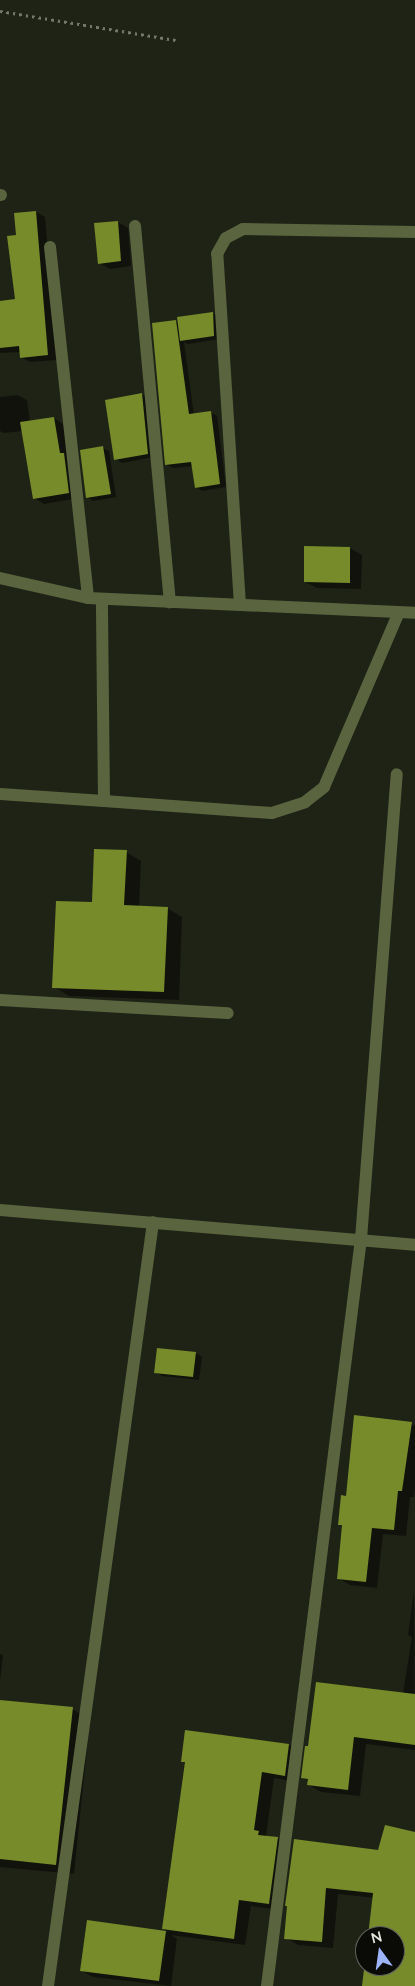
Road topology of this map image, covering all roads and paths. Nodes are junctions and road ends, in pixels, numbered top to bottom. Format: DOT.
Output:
graph roads {
  1 [pos="0,11"];
  2 [pos="176,40"];
  3 [pos="134,226"];
  4 [pos="415,232"];
  5 [pos="50,247"];
  6 [pos="0,578"];
  7 [pos="88,598"];
  8 [pos="102,599"];
  9 [pos="170,602"];
  10 [pos="240,605"];
  11 [pos="399,612"];
  12 [pos="415,613"];
  13 [pos="397,774"];
  14 [pos="0,794"];
  15 [pos="104,801"];
  16 [pos="0,1000"];
  17 [pos="228,1013"];
  18 [pos="0,1210"];
  19 [pos="153,1222"];
  20 [pos="361,1239"];
  21 [pos="415,1245"];
  22 [pos="48,1986"];
  23 [pos="267,1986"];
  1 -- 2 [label="path"];
  3 -- 9 [label="street"];
  4 -- 10 [label="street"];
  5 -- 7 [label="street"];
  6 -- 7 [label="street"];
  7 -- 8 [label="street"];
  8 -- 9 [label="street"];
  8 -- 15 [label="street"];
  9 -- 10 [label="street"];
  10 -- 11 [label="street"];
  11 -- 12 [label="street"];
  11 -- 15 [label="street"];
  13 -- 20 [label="street"];
  14 -- 15 [label="street"];
  16 -- 17 [label="street"];
  18 -- 19 [label="street"];
  19 -- 20 [label="street"];
  19 -- 22 [label="street"];
  20 -- 21 [label="street"];
  20 -- 23 [label="street"];
}
